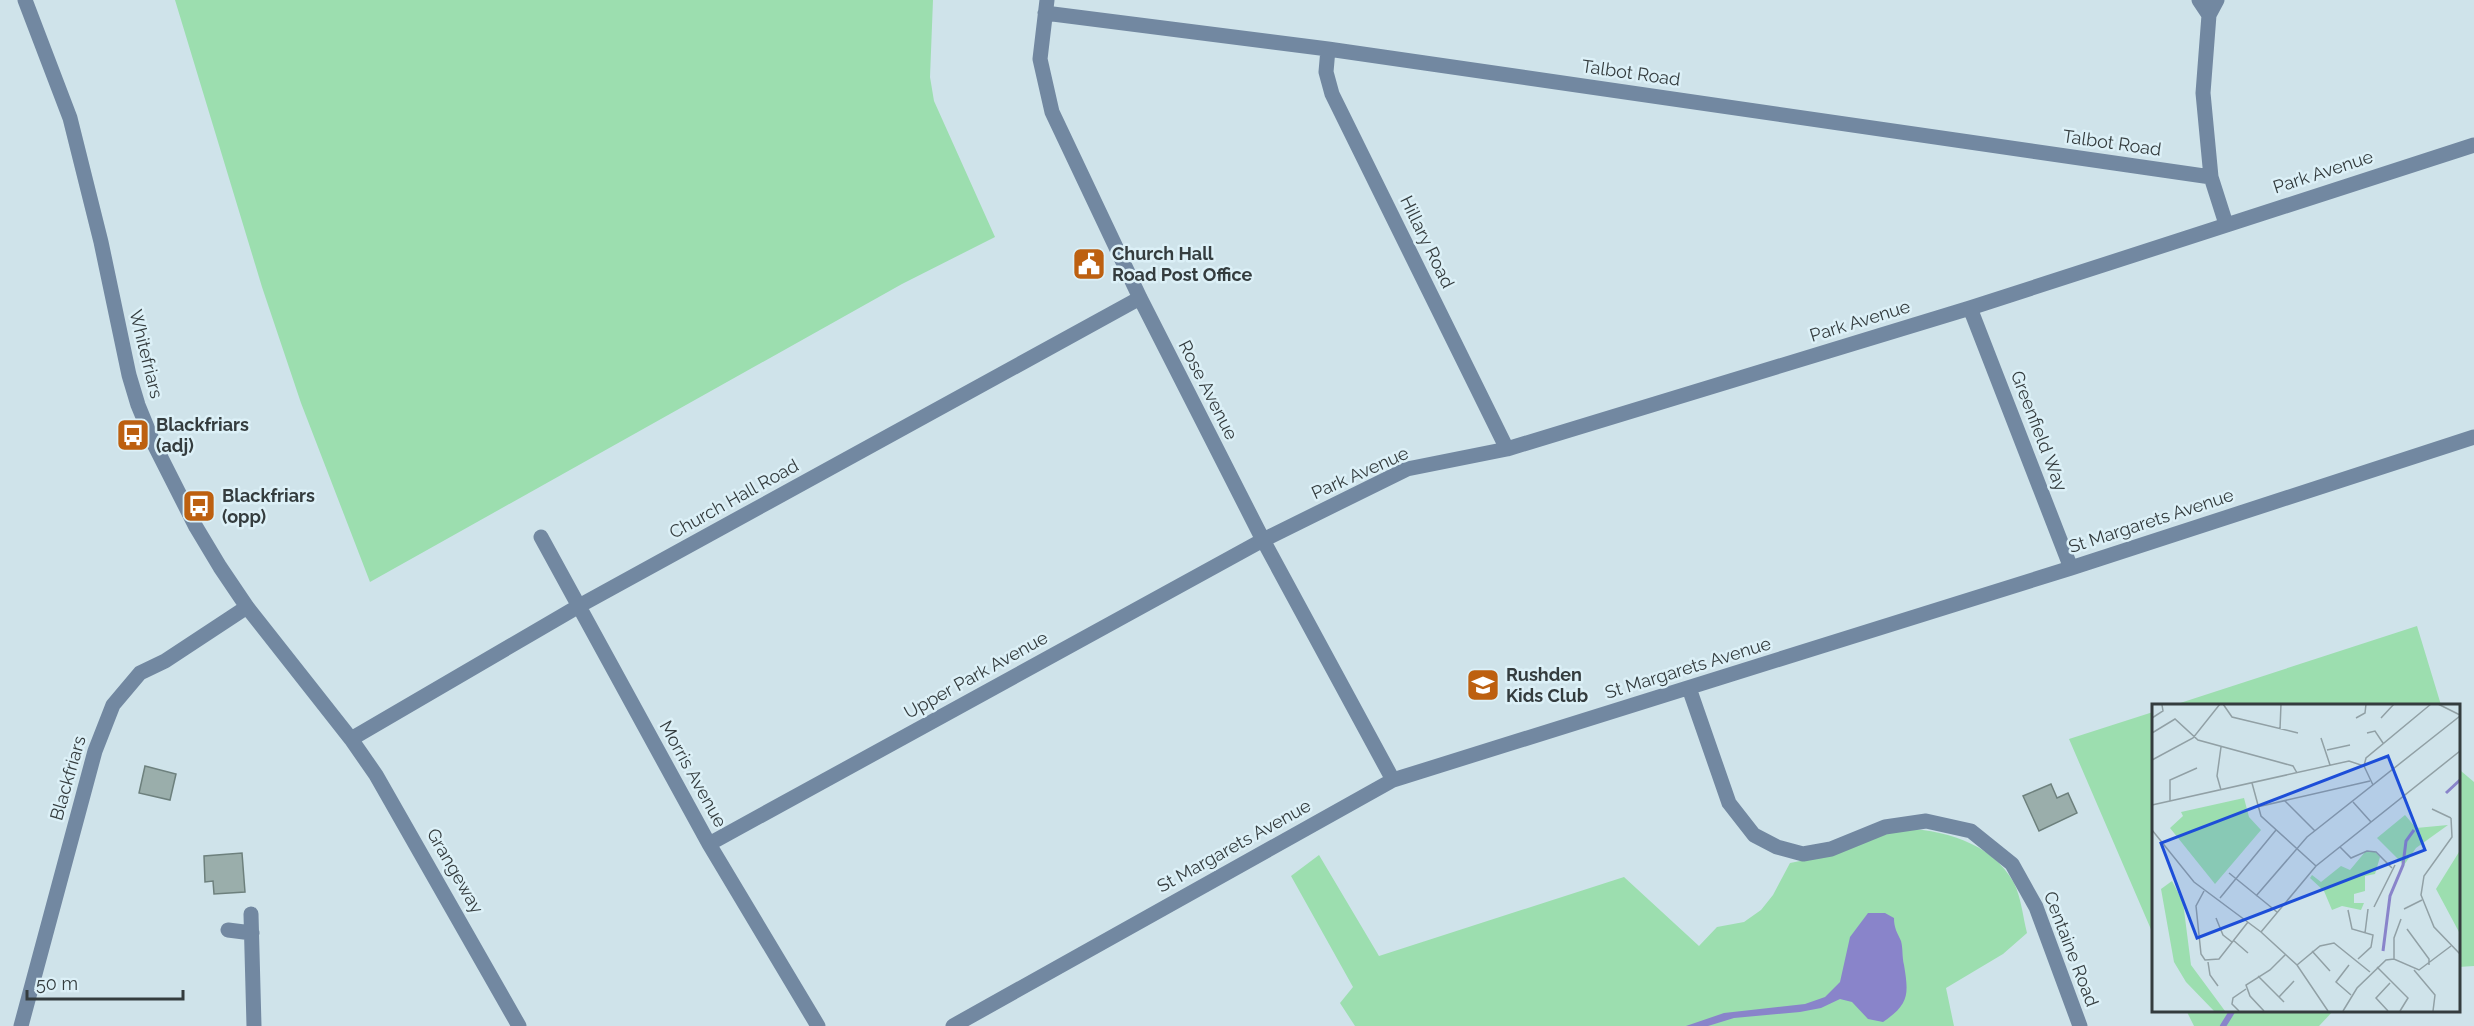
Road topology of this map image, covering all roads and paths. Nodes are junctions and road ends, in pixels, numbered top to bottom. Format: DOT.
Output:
graph roads {
  1 [pos="25,0"];
  2 [pos="2199,0"];
  3 [pos="2217,0"];
  4 [pos="1046,6"];
  5 [pos="2209,15"];
  6 [pos="1328,49"];
  7 [pos="2474,145"];
  8 [pos="2211,177"];
  9 [pos="2226,224"];
  10 [pos="1140,298"];
  11 [pos="1970,308"];
  12 [pos="2474,437"];
  13 [pos="1507,449"];
  14 [pos="540,537"];
  15 [pos="1263,540"];
  16 [pos="2072,568"];
  17 [pos="579,606"];
  18 [pos="247,607"];
  19 [pos="1689,687"];
  20 [pos="351,739"];
  21 [pos="1393,780"];
  22 [pos="709,844"];
  23 [pos="251,914"];
  24 [pos="228,930"];
  25 [pos="252,933"];
  26 [pos="21,1026"];
  27 [pos="254,1026"];
  28 [pos="519,1026"];
  29 [pos="818,1026"];
  30 [pos="953,1026"];
  31 [pos="2080,1026"];
  1 -- 18 [label="street, Whitefriars"];
  2 -- 5 [label="street"];
  3 -- 5 [label="street"];
  4 -- 6 [label="street, Talbot Road"];
  4 -- 10 [label="street, Rose Avenue"];
  5 -- 8 [label="street"];
  6 -- 8 [label="street, Talbot Road"];
  6 -- 13 [label="street, Hillary Road"];
  7 -- 9 [label="street, Park Avenue"];
  8 -- 9 [label="street"];
  9 -- 11 [label="street, Park Avenue"];
  10 -- 15 [label="street, Rose Avenue"];
  10 -- 17 [label="street, Church Hall Road"];
  11 -- 13 [label="street, Park Avenue"];
  11 -- 16 [label="street, Greenfield Way"];
  12 -- 16 [label="street, St Margarets Avenue"];
  13 -- 15 [label="street, Park Avenue"];
  14 -- 17 [label="street, Morris Avenue"];
  15 -- 21 [label="street, Rose Avenue"];
  15 -- 22 [label="street, Upper Park Avenue"];
  16 -- 19 [label="street, St Margarets Avenue"];
  17 -- 20 [label="street, Church Hall Road"];
  17 -- 22 [label="street, Morris Avenue"];
  18 -- 20 [label="street, Whitefriars"];
  18 -- 26 [label="street, Blackfriars"];
  19 -- 21 [label="street, St Margarets Avenue"];
  19 -- 31 [label="street, Centaine Road"];
  20 -- 28 [label="street, Grangeway"];
  21 -- 30 [label="street, St Margarets Avenue"];
  22 -- 29 [label="street, Morris Avenue"];
  23 -- 25 [label="street"];
  24 -- 25 [label="street"];
  25 -- 27 [label="street"];
}
